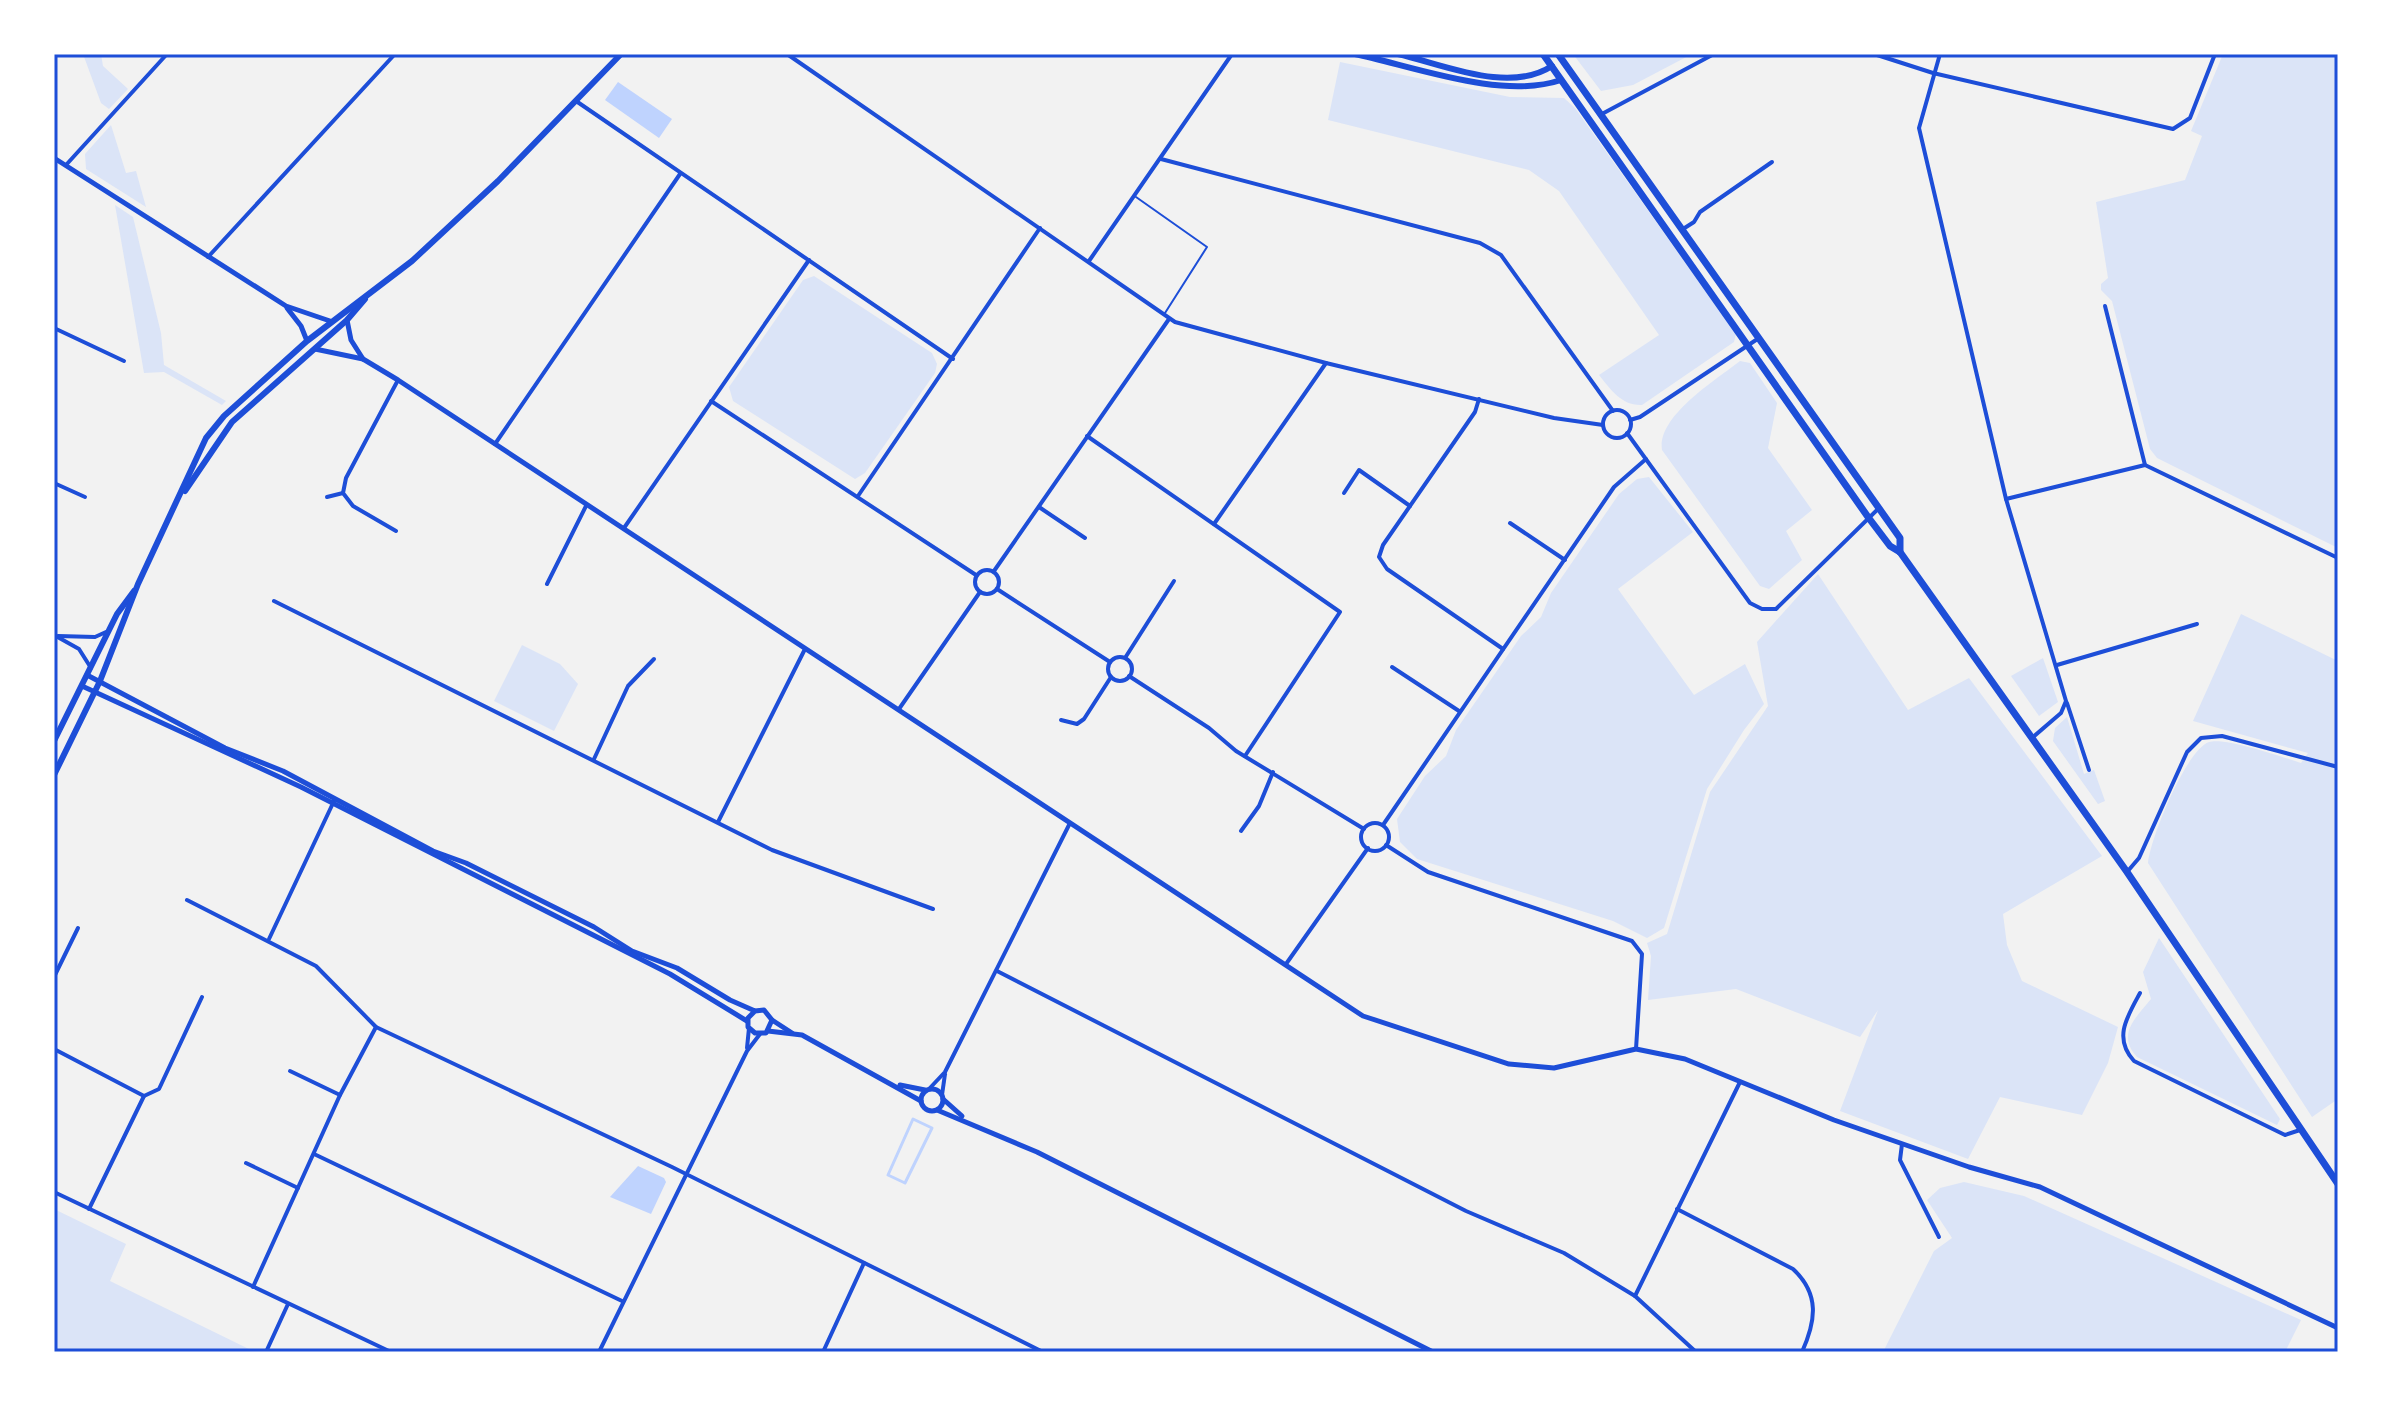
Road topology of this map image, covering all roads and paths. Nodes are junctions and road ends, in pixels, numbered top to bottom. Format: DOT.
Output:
graph roads {
  1 [pos="167,54"];
  2 [pos="395,54"];
  3 [pos="621,54"];
  4 [pos="787,54"];
  5 [pos="1232,54"];
  6 [pos="1355,54"];
  7 [pos="1398,54"];
  8 [pos="1543,54"];
  9 [pos="1558,54"];
  10 [pos="1714,54"];
  11 [pos="1874,54"];
  12 [pos="1940,54"];
  13 [pos="2215,54"];
  14 [pos="1552,66"];
  15 [pos="1933,73"];
  16 [pos="1561,80"];
  17 [pos="576,101"];
  18 [pos="1600,115"];
  19 [pos="54,158"];
  20 [pos="1161,159"];
  21 [pos="1772,162"];
  22 [pos="66,165"];
  23 [pos="680,174"];
  24 [pos="1135,196"];
  25 [pos="1040,228"];
  26 [pos="1683,229"];
  27 [pos="208,257"];
  28 [pos="809,260"];
  29 [pos="1089,261"];
  30 [pos="367,297"];
  31 [pos="286,306"];
  32 [pos="2105,306"];
  33 [pos="1167,317"];
  34 [pos="347,320"];
  35 [pos="330,321"];
  36 [pos="54,328"];
  37 [pos="1759,338"];
  38 [pos="307,341"];
  39 [pos="1749,345"];
  40 [pos="315,349"];
  41 [pos="363,359"];
  42 [pos="953,359"];
  43 [pos="124,361"];
  44 [pos="1326,363"];
  45 [pos="398,380"];
  46 [pos="1479,399"];
  47 [pos="711,401"];
  48 [pos="1613,411"];
  49 [pos="1630,420"];
  50 [pos="1603,425"];
  51 [pos="1627,433"];
  52 [pos="1087,436"];
  53 [pos="493,446"];
  54 [pos="1646,459"];
  55 [pos="2145,465"];
  56 [pos="54,483"];
  57 [pos="343,493"];
  58 [pos="1344,493"];
  59 [pos="858,496"];
  60 [pos="85,497"];
  61 [pos="327,497"];
  62 [pos="2006,499"];
  63 [pos="177,504"];
  64 [pos="586,506"];
  65 [pos="1410,506"];
  66 [pos="1039,507"];
  67 [pos="1879,508"];
  68 [pos="1868,517"];
  69 [pos="1510,523"];
  70 [pos="1214,524"];
  71 [pos="623,530"];
  72 [pos="396,531"];
  73 [pos="1085,538"];
  74 [pos="1900,552"];
  75 [pos="2338,558"];
  76 [pos="1565,560"];
  77 [pos="994,571"];
  78 [pos="976,575"];
  79 [pos="1174,581"];
  80 [pos="138,584"];
  81 [pos="547,584"];
  82 [pos="997,589"];
  83 [pos="980,592"];
  84 [pos="274,601"];
  85 [pos="2197,624"];
  86 [pos="108,632"];
  87 [pos="56,636"];
  88 [pos="805,649"];
  89 [pos="1503,649"];
  90 [pos="1125,658"];
  91 [pos="654,659"];
  92 [pos="1110,662"];
  93 [pos="2057,666"];
  94 [pos="1392,667"];
  95 [pos="89,671"];
  96 [pos="1129,676"];
  97 [pos="1111,677"];
  98 [pos="100,681"];
  99 [pos="82,686"];
  100 [pos="95,692"];
  101 [pos="2066,701"];
  102 [pos="899,709"];
  103 [pos="1459,711"];
  104 [pos="1061,720"];
  105 [pos="2032,738"];
  106 [pos="54,741"];
  107 [pos="1245,756"];
  108 [pos="594,759"];
  109 [pos="2338,767"];
  110 [pos="2089,770"];
  111 [pos="1273,772"];
  112 [pos="54,775"];
  113 [pos="334,801"];
  114 [pos="718,822"];
  115 [pos="1070,823"];
  116 [pos="1383,825"];
  117 [pos="1364,829"];
  118 [pos="1241,831"];
  119 [pos="1386,845"];
  120 [pos="1368,848"];
  121 [pos="2127,872"];
  122 [pos="187,900"];
  123 [pos="933,909"];
  124 [pos="78,928"];
  125 [pos="269,939"];
  126 [pos="1286,964"];
  127 [pos="997,971"];
  128 [pos="54,977"];
  129 [pos="2140,993"];
  130 [pos="202,997"];
  131 [pos="755,1011"];
  132 [pos="772,1020"];
  133 [pos="748,1024"];
  134 [pos="376,1027"];
  135 [pos="768,1031"];
  136 [pos="793,1033"];
  137 [pos="760,1034"];
  138 [pos="54,1049"];
  139 [pos="1636,1049"];
  140 [pos="747,1051"];
  141 [pos="290,1071"];
  142 [pos="945,1072"];
  143 [pos="1741,1082"];
  144 [pos="895,1084"];
  145 [pos="927,1090"];
  146 [pos="340,1095"];
  147 [pos="144,1096"];
  148 [pos="943,1097"];
  149 [pos="921,1101"];
  150 [pos="937,1110"];
  151 [pos="966,1120"];
  152 [pos="2302,1129"];
  153 [pos="1902,1144"];
  154 [pos="314,1154"];
  155 [pos="246,1163"];
  156 [pos="685,1173"];
  157 [pos="2338,1184"];
  158 [pos="298,1188"];
  159 [pos="54,1192"];
  160 [pos="89,1209"];
  161 [pos="1677,1209"];
  162 [pos="1939,1237"];
  163 [pos="864,1263"];
  164 [pos="253,1287"];
  165 [pos="1635,1296"];
  166 [pos="624,1302"];
  167 [pos="288,1304"];
  168 [pos="2338,1328"];
  169 [pos="266,1352"];
  170 [pos="391,1352"];
  171 [pos="599,1352"];
  172 [pos="823,1352"];
  173 [pos="1043,1352"];
  174 [pos="1433,1352"];
  175 [pos="1696,1352"];
  176 [pos="1802,1352"];
  1 -- 22 [label="street"];
  2 -- 27 [label="street"];
  3 -- 17 [label="main road"];
  4 -- 25 [label="street"];
  5 -- 20 [label="street"];
  6 -- 16 [label="main road"];
  7 -- 14 [label="main road"];
  8 -- 14 [label="main road"];
  9 -- 18 [label="main road"];
  10 -- 18 [label="street"];
  11 -- 15 [label="street"];
  12 -- 15 [label="street"];
  13 -- 15 [label="street"];
  14 -- 16 [label="main road"];
  15 -- 62 [label="street"];
  16 -- 39 [label="main road"];
  17 -- 23 [label="street"];
  17 -- 30 [label="main road"];
  18 -- 26 [label="main road"];
  19 -- 22 [label="street"];
  20 -- 24 [label="street"];
  20 -- 48 [label="street"];
  21 -- 26 [label="street"];
  22 -- 27 [label="street"];
  23 -- 28 [label="street"];
  23 -- 53 [label="street"];
  24 -- 29 [label="street"];
  24 -- 33 [label="lane"];
  25 -- 29 [label="street"];
  25 -- 42 [label="street"];
  26 -- 37 [label="main road"];
  27 -- 31 [label="street"];
  28 -- 42 [label="street"];
  28 -- 47 [label="street"];
  29 -- 33 [label="street"];
  30 -- 34 [label="main road"];
  30 -- 35 [label="main road"];
  31 -- 35 [label="street"];
  31 -- 38 [label="street"];
  32 -- 55 [label="street"];
  33 -- 44 [label="street"];
  33 -- 52 [label="street"];
  34 -- 40 [label="main road"];
  34 -- 41 [label="street"];
  35 -- 38 [label="main road"];
  36 -- 43 [label="street"];
  37 -- 39 [label="street"];
  37 -- 67 [label="main road"];
  38 -- 63 [label="main road"];
  39 -- 49 [label="street"];
  39 -- 68 [label="main road"];
  40 -- 41 [label="street"];
  40 -- 63 [label="main road"];
  41 -- 45 [label="street"];
  42 -- 59 [label="street"];
  44 -- 46 [label="street"];
  44 -- 70 [label="street"];
  45 -- 53 [label="street"];
  45 -- 57 [label="street"];
  46 -- 50 [label="street"];
  46 -- 65 [label="street"];
  47 -- 59 [label="street"];
  47 -- 71 [label="street"];
  48 -- 49 [label="street"];
  48 -- 50 [label="street"];
  49 -- 51 [label="street"];
  50 -- 51 [label="street"];
  51 -- 54 [label="street"];
  52 -- 66 [label="street"];
  52 -- 70 [label="street"];
  53 -- 64 [label="street"];
  54 -- 68 [label="street"];
  54 -- 76 [label="street"];
  55 -- 62 [label="street"];
  55 -- 75 [label="street"];
  56 -- 60 [label="street"];
  57 -- 61 [label="street"];
  57 -- 72 [label="street"];
  58 -- 65 [label="street"];
  59 -- 78 [label="street"];
  62 -- 93 [label="street"];
  63 -- 80 [label="main road"];
  64 -- 71 [label="street"];
  64 -- 81 [label="street"];
  65 -- 89 [label="street"];
  66 -- 73 [label="street"];
  66 -- 77 [label="street"];
  67 -- 68 [label="street"];
  67 -- 74 [label="main road"];
  68 -- 74 [label="main road"];
  69 -- 76 [label="street"];
  70 -- 107 [label="street"];
  71 -- 88 [label="street"];
  74 -- 105 [label="main road"];
  76 -- 89 [label="street"];
  77 -- 78 [label="street"];
  77 -- 82 [label="street"];
  78 -- 83 [label="street"];
  79 -- 90 [label="street"];
  80 -- 86 [label="main road"];
  80 -- 98 [label="main road"];
  82 -- 83 [label="street"];
  82 -- 92 [label="street"];
  83 -- 102 [label="street"];
  84 -- 108 [label="street"];
  85 -- 93 [label="street"];
  86 -- 87 [label="street"];
  86 -- 95 [label="main road"];
  87 -- 95 [label="street"];
  88 -- 102 [label="street"];
  88 -- 114 [label="street"];
  89 -- 103 [label="street"];
  90 -- 92 [label="street"];
  90 -- 96 [label="street"];
  91 -- 108 [label="street"];
  92 -- 97 [label="street"];
  93 -- 101 [label="street"];
  94 -- 103 [label="street"];
  95 -- 98 [label="street"];
  95 -- 99 [label="main road"];
  96 -- 97 [label="street"];
  96 -- 107 [label="street"];
  97 -- 104 [label="street"];
  98 -- 100 [label="main road"];
  98 -- 113 [label="street"];
  99 -- 100 [label="street"];
  99 -- 106 [label="main road"];
  100 -- 112 [label="main road"];
  100 -- 113 [label="street"];
  101 -- 105 [label="street"];
  101 -- 110 [label="street"];
  102 -- 115 [label="street"];
  103 -- 116 [label="street"];
  105 -- 121 [label="main road"];
  107 -- 111 [label="street"];
  108 -- 114 [label="street"];
  109 -- 121 [label="street"];
  111 -- 117 [label="street"];
  111 -- 118 [label="street"];
  113 -- 125 [label="street"];
  113 -- 131 [label="street"];
  113 -- 133 [label="street"];
  114 -- 123 [label="street"];
  115 -- 126 [label="street"];
  115 -- 127 [label="street"];
  116 -- 117 [label="street"];
  116 -- 119 [label="street"];
  117 -- 120 [label="street"];
  119 -- 120 [label="street"];
  119 -- 139 [label="street"];
  120 -- 126 [label="street"];
  121 -- 152 [label="main road"];
  122 -- 125 [label="street"];
  124 -- 128 [label="street"];
  125 -- 134 [label="street"];
  126 -- 139 [label="street"];
  127 -- 142 [label="street"];
  127 -- 165 [label="street"];
  129 -- 152 [label="street"];
  130 -- 147 [label="street"];
  131 -- 132 [label="street"];
  131 -- 133 [label="street"];
  132 -- 135 [label="street"];
  132 -- 136 [label="street"];
  133 -- 137 [label="street"];
  133 -- 140 [label="street"];
  134 -- 146 [label="street"];
  134 -- 156 [label="street"];
  135 -- 136 [label="street"];
  135 -- 137 [label="street"];
  136 -- 144 [label="street"];
  137 -- 140 [label="street"];
  138 -- 147 [label="street"];
  139 -- 143 [label="street"];
  140 -- 156 [label="street"];
  141 -- 146 [label="street"];
  142 -- 145 [label="street"];
  142 -- 148 [label="street"];
  143 -- 153 [label="street"];
  143 -- 161 [label="street"];
  144 -- 145 [label="street"];
  144 -- 149 [label="street"];
  145 -- 148 [label="street"];
  145 -- 149 [label="street"];
  146 -- 154 [label="street"];
  147 -- 160 [label="street"];
  148 -- 150 [label="street"];
  148 -- 151 [label="street"];
  149 -- 150 [label="street"];
  150 -- 151 [label="street"];
  151 -- 174 [label="street"];
  152 -- 157 [label="main road"];
  153 -- 162 [label="street"];
  153 -- 168 [label="street"];
  154 -- 158 [label="street"];
  154 -- 166 [label="street"];
  155 -- 158 [label="street"];
  156 -- 163 [label="street"];
  156 -- 166 [label="street"];
  158 -- 164 [label="street"];
  159 -- 160 [label="street"];
  160 -- 164 [label="street"];
  161 -- 165 [label="street"];
  161 -- 176 [label="street"];
  163 -- 172 [label="street"];
  163 -- 173 [label="street"];
  164 -- 167 [label="street"];
  165 -- 175 [label="street"];
  166 -- 171 [label="street"];
  167 -- 169 [label="street"];
  167 -- 170 [label="street"];
}
